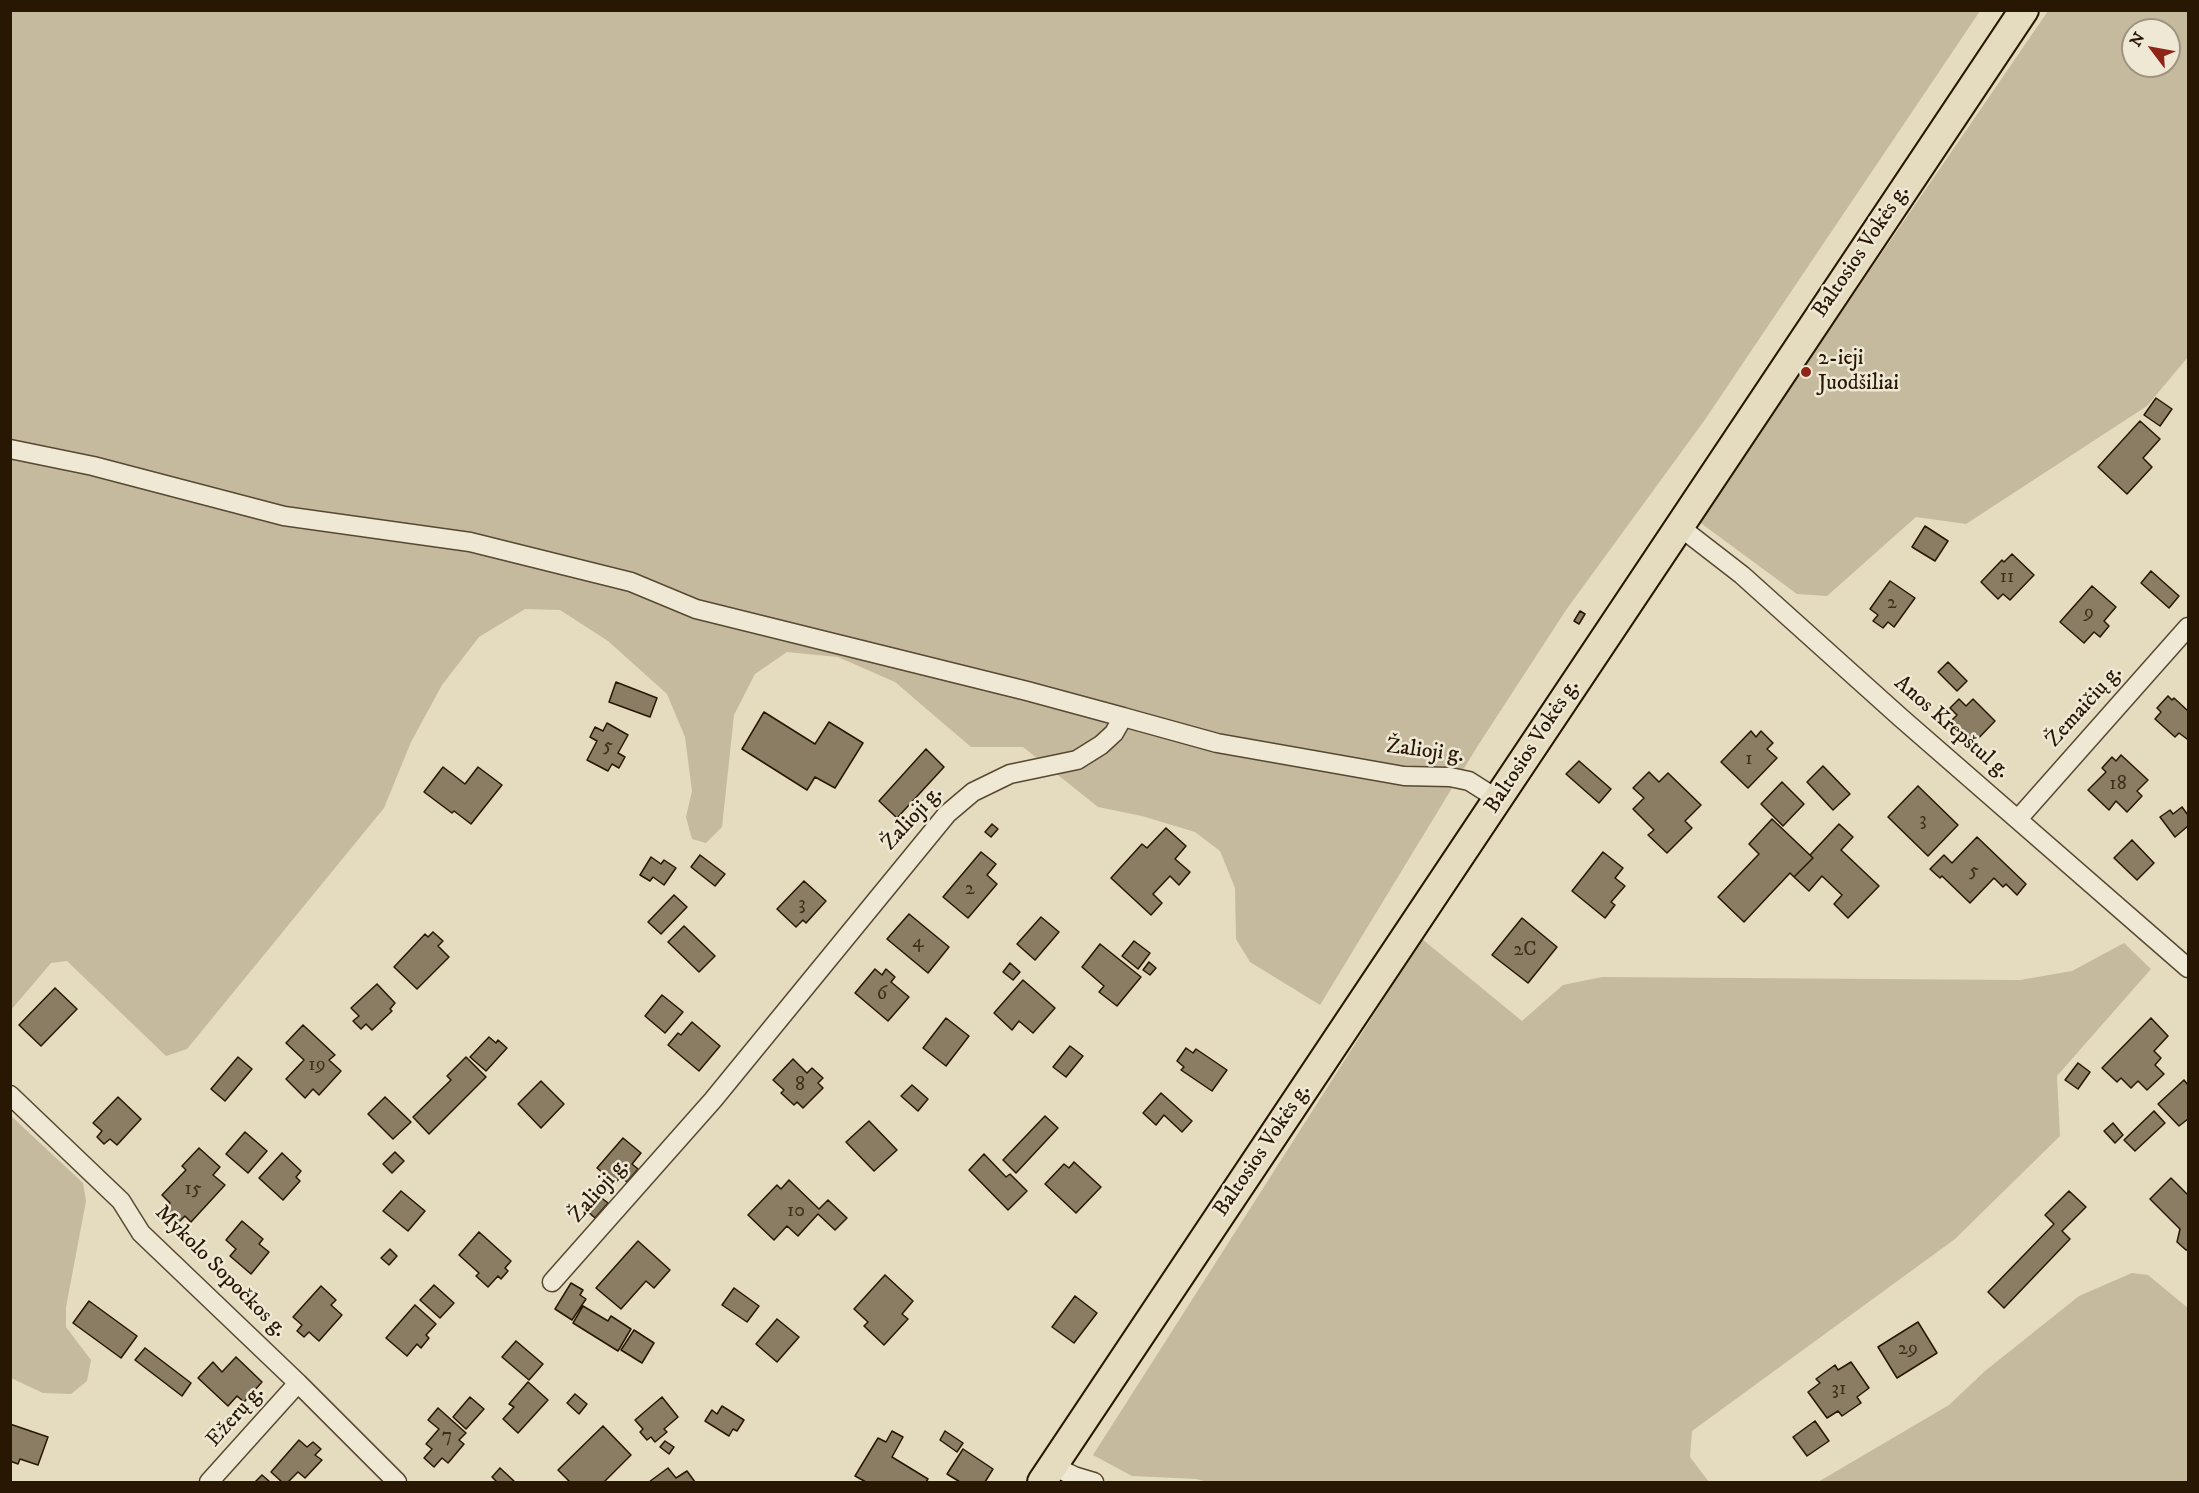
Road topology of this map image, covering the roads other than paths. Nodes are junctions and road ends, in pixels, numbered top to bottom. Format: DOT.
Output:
graph roads {
  1 [pos="2024,10"];
  2 [pos="10,449"];
  3 [pos="1680,527"];
  4 [pos="2188,627"];
  5 [pos="1123,717"];
  6 [pos="1499,800"];
  7 [pos="2018,819"];
  8 [pos="2186,961"];
  9 [pos="10,1095"];
  10 [pos="552,1282"];
  11 [pos="298,1383"];
  12 [pos="1048,1474"];
  13 [pos="209,1482"];
  14 [pos="397,1482"];
  15 [pos="1094,1482"];
  1 -- 3 [label="main road, Baltosios Vokės g."];
  2 -- 5 [label="street"];
  3 -- 6 [label="main road, Baltosios Vokės g."];
  3 -- 7 [label="street, Anos Krepštul g."];
  4 -- 7 [label="street, Žemaičių g."];
  5 -- 6 [label="street, Žalioji g."];
  5 -- 10 [label="street, Žalioji g."];
  6 -- 12 [label="main road, Baltosios Vokės g."];
  7 -- 8 [label="street, Anos Krepštul g."];
  9 -- 11 [label="street, Mykolo Sopočkos g."];
  11 -- 13 [label="street, Ežerų g."];
  11 -- 14 [label="street, Mykolo Sopočkos g."];
  12 -- 15 [label="street"];
}
